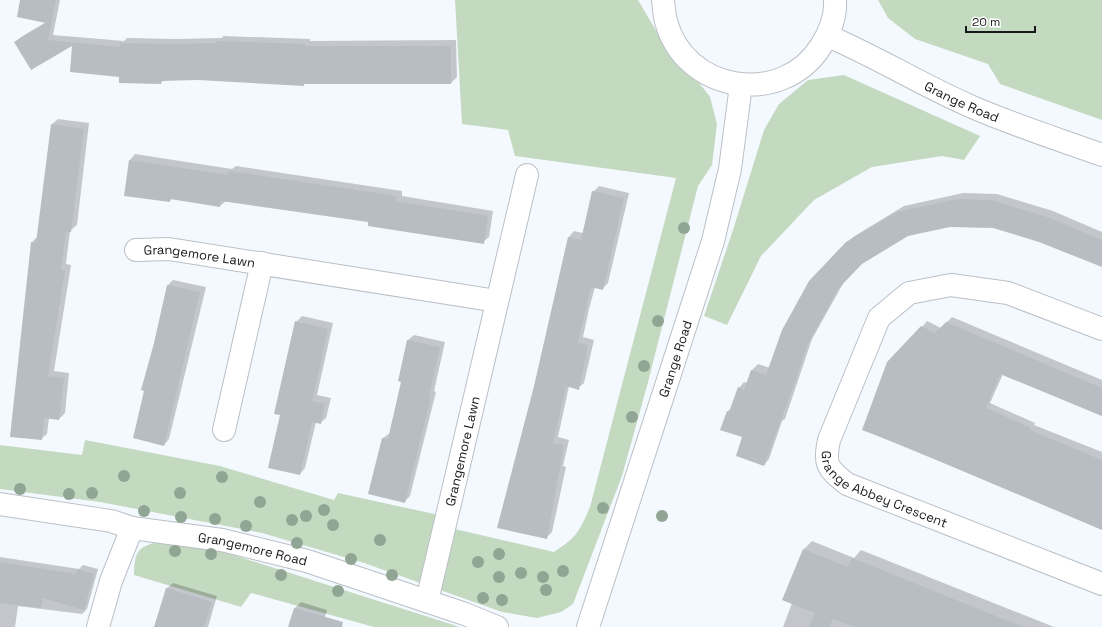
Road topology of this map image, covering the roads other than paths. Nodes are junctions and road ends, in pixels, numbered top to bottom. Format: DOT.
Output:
graph roads {
  1 [pos="835,0"];
  2 [pos="662,4"];
  3 [pos="828,36"];
  4 [pos="741,85"];
  5 [pos="1102,155"];
  6 [pos="526,175"];
  7 [pos="136,250"];
  8 [pos="262,263"];
  9 [pos="497,301"];
  10 [pos="1102,329"];
  11 [pos="224,430"];
  12 [pos="0,504"];
  13 [pos="132,528"];
  14 [pos="1102,584"];
  15 [pos="427,601"];
  16 [pos="98,627"];
  17 [pos="497,627"];
  18 [pos="588,627"];
  1 -- 3 [label="street"];
  2 -- 4 [label="street"];
  3 -- 4 [label="street"];
  3 -- 5 [label="street, Grange Road"];
  4 -- 18 [label="street, Grange Road"];
  6 -- 9 [label="street, Grangemore Lawn"];
  7 -- 8 [label="street, Grangemore Lawn"];
  8 -- 9 [label="street, Grangemore Lawn"];
  8 -- 11 [label="street, Grangemore Lawn"];
  9 -- 15 [label="street, Grangemore Lawn"];
  10 -- 14 [label="street, Grange Abbey Crescent"];
  12 -- 13 [label="street, Grangemore Road"];
  13 -- 15 [label="street, Grangemore Road"];
  13 -- 16 [label="street"];
  15 -- 17 [label="street, Grangemore Road"];
}
